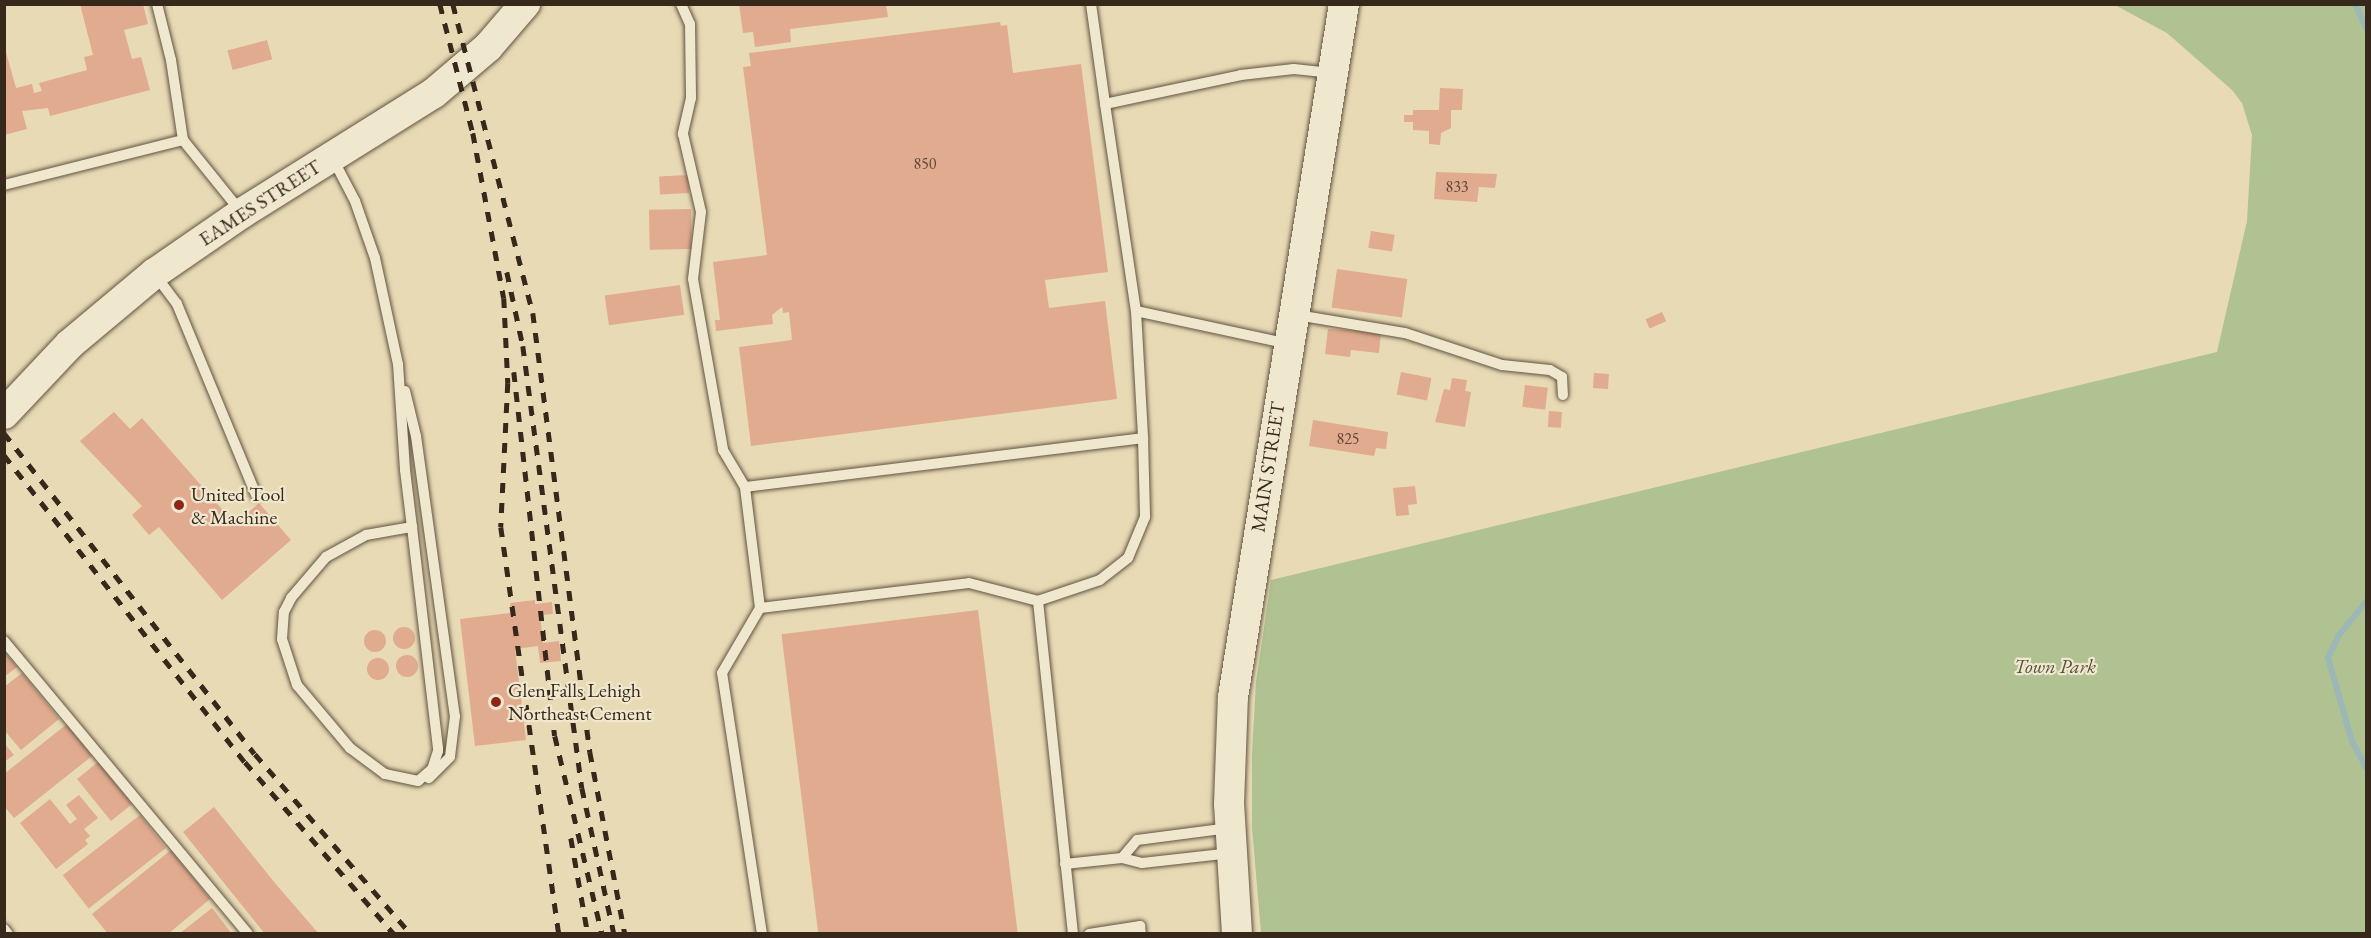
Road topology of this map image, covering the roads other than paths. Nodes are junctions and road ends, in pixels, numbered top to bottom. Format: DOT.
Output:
graph roads {
  1 [pos="157,4"];
  2 [pos="525,4"];
  3 [pos="681,4"];
  4 [pos="1091,4"];
  5 [pos="1344,4"];
  6 [pos="1333,73"];
  7 [pos="1105,104"];
  8 [pos="183,140"];
  9 [pos="332,156"];
  10 [pos="4,185"];
  11 [pos="242,213"];
  12 [pos="154,273"];
  13 [pos="1136,311"];
  14 [pos="1293,314"];
  15 [pos="1288,344"];
  16 [pos="398,364"];
  17 [pos="1563,395"];
  18 [pos="6,412"];
  19 [pos="1143,438"];
  20 [pos="745,487"];
  21 [pos="256,495"];
  22 [pos="412,527"];
  23 [pos="1038,602"];
  24 [pos="760,608"];
  25 [pos="4,641"];
  26 [pos="418,781"];
  27 [pos="1230,840"];
  28 [pos="1122,858"];
  29 [pos="1065,864"];
  30 [pos="4,928"];
  31 [pos="8,933"];
  32 [pos="248,933"];
  33 [pos="762,933"];
  34 [pos="1073,933"];
  35 [pos="1089,933"];
  36 [pos="1141,933"];
  37 [pos="1237,933"];
  1 -- 8 [label="lane"];
  2 -- 9 [label="main road, EAMES STREET"];
  3 -- 20 [label="lane"];
  4 -- 7 [label="lane"];
  5 -- 6 [label="main road, MAIN STREET"];
  6 -- 7 [label="lane"];
  6 -- 14 [label="main road, MAIN STREET"];
  7 -- 13 [label="lane"];
  8 -- 10 [label="lane"];
  8 -- 11 [label="lane"];
  9 -- 11 [label="main road, EAMES STREET"];
  9 -- 16 [label="lane"];
  11 -- 12 [label="main road, EAMES STREET"];
  12 -- 18 [label="main road, EAMES STREET"];
  12 -- 21 [label="lane"];
  13 -- 15 [label="lane"];
  13 -- 19 [label="lane"];
  14 -- 15 [label="main road, MAIN STREET"];
  14 -- 17 [label="lane"];
  15 -- 27 [label="main road, MAIN STREET"];
  16 -- 22 [label="lane"];
  16 -- 26 [label="lane"];
  19 -- 20 [label="lane"];
  19 -- 23 [label="lane"];
  20 -- 24 [label="lane"];
  22 -- 26 [label="lane"];
  22 -- 26 [label="lane"];
  23 -- 24 [label="lane"];
  23 -- 29 [label="lane"];
  24 -- 33 [label="lane"];
  25 -- 32 [label="lane"];
  27 -- 28 [label="lane"];
  27 -- 28 [label="lane"];
  27 -- 37 [label="main road, MAIN STREET"];
  28 -- 29 [label="lane"];
  29 -- 34 [label="lane"];
  30 -- 31 [label="lane"];
  35 -- 36 [label="lane"];
}
